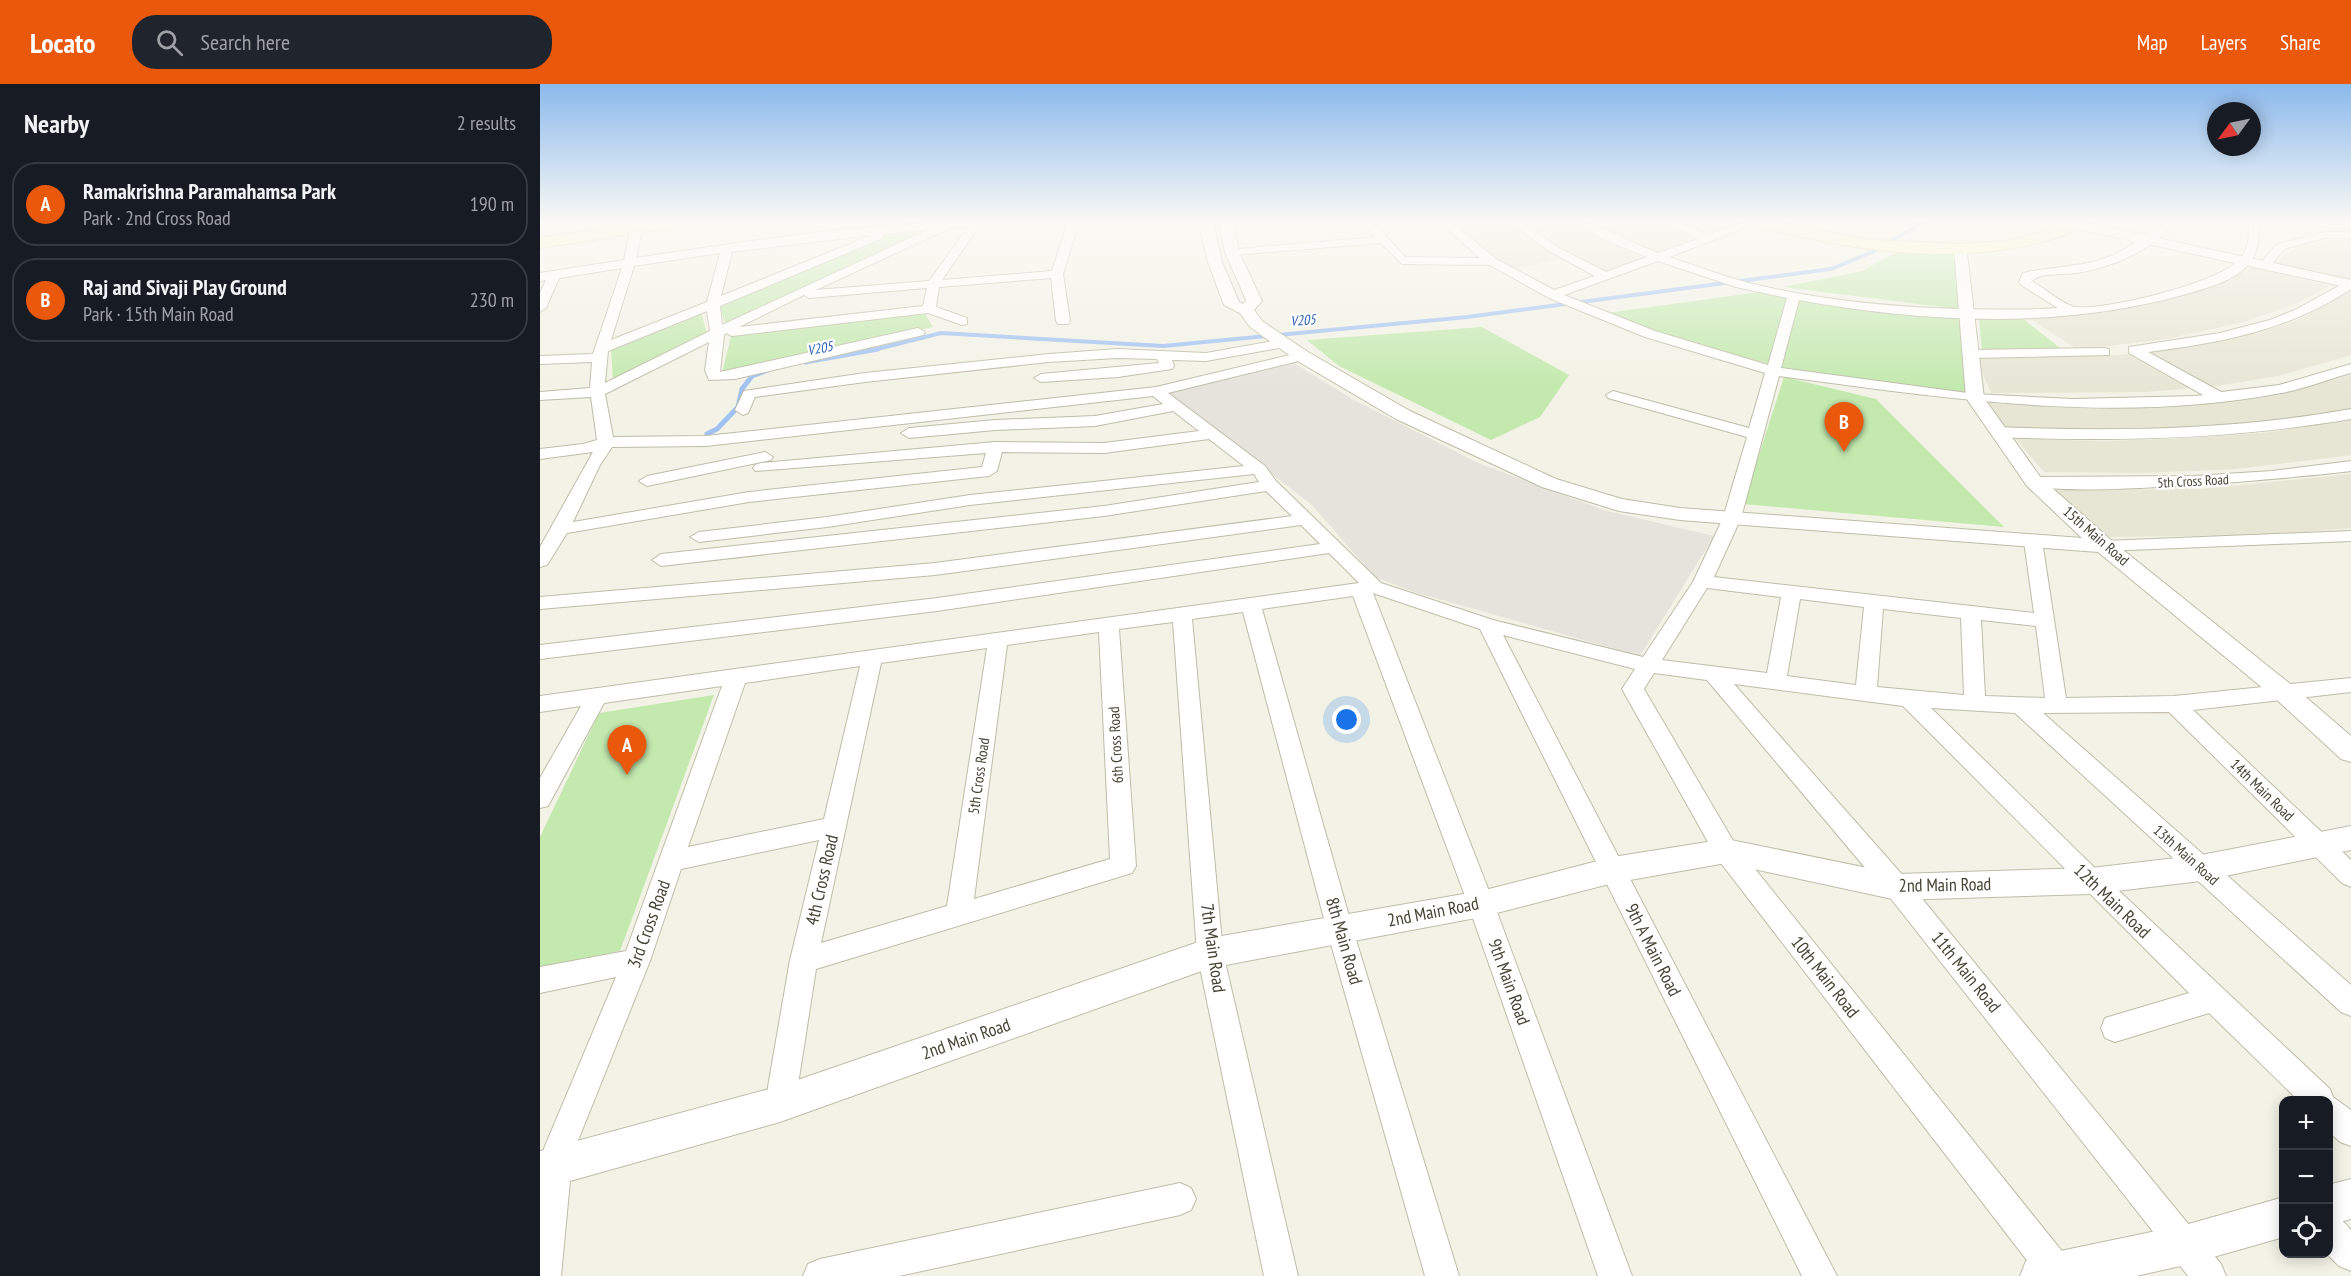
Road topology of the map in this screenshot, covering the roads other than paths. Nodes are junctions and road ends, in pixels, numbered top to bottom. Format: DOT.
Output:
graph roads {
  1 [pos="553,278"];
  2 [pos="624,278"];
  3 [pos="720,278"];
  4 [pos="777,278"];
  5 [pos="832,278"];
  6 [pos="937,278"];
  7 [pos="1001,278"];
  8 [pos="1057,278"];
  9 [pos="1221,278"];
  10 [pos="1243,278"];
  11 [pos="1521,278"];
  12 [pos="1601,278"];
  13 [pos="1722,278"];
  14 [pos="1964,278"];
  15 [pos="2026,278"];
  16 [pos="2219,278"];
  17 [pos="2320,278"];
  18 [pos="934,282"];
  19 [pos="2350,284"];
  20 [pos="1553,295"];
  21 [pos="792,296"];
  22 [pos="1794,296"];
  23 [pos="713,304"];
  24 [pos="540,308"];
  25 [pos="928,309"];
  26 [pos="1246,310"];
  27 [pos="2070,310"];
  28 [pos="1967,312"];
  29 [pos="962,321"];
  30 [pos="1063,321"];
  31 [pos="918,332"];
  32 [pos="717,334"];
  33 [pos="1277,338"];
  34 [pos="2104,352"];
  35 [pos="600,353"];
  36 [pos="1971,354"];
  37 [pos="1163,355"];
  38 [pos="1302,356"];
  39 [pos="540,360"];
  40 [pos="2351,368"];
  41 [pos="1773,371"];
  42 [pos="735,375"];
  43 [pos="1041,378"];
  44 [pos="1156,391"];
  45 [pos="597,392"];
  46 [pos="732,394"];
  47 [pos="1613,395"];
  48 [pos="540,396"];
  49 [pos="2218,397"];
  50 [pos="1976,398"];
  51 [pos="1176,406"];
  52 [pos="743,410"];
  53 [pos="2351,414"];
  54 [pos="1998,432"];
  55 [pos="777,433"];
  56 [pos="1212,434"];
  57 [pos="1756,435"];
  58 [pos="605,444"];
  59 [pos="995,447"];
  60 [pos="540,454"];
  61 [pos="765,458"];
  62 [pos="2351,466"];
  63 [pos="1264,477"];
  64 [pos="647,481"];
  65 [pos="2034,482"];
  66 [pos="749,496"];
  67 [pos="1732,518"];
  68 [pos="1307,519"];
  69 [pos="561,529"];
  70 [pos="2351,536"];
  71 [pos="699,537"];
  72 [pos="2033,541"];
  73 [pos="2104,546"];
  74 [pos="1333,547"];
  75 [pos="662,560"];
  76 [pos="540,561"];
  77 [pos="1702,582"];
  78 [pos="1367,588"];
  79 [pos="1791,593"];
  80 [pos="540,603"];
  81 [pos="1874,603"];
  82 [pos="1251,604"];
  83 [pos="1182,614"];
  84 [pos="1971,614"];
  85 [pos="2044,621"];
  86 [pos="1109,624"];
  87 [pos="1488,625"];
  88 [pos="998,640"];
  89 [pos="540,652"];
  90 [pos="872,658"];
  91 [pos="1647,665"];
  92 [pos="1714,674"];
  93 [pos="736,677"];
  94 [pos="1776,682"];
  95 [pos="2351,685"];
  96 [pos="1866,693"];
  97 [pos="2285,693"];
  98 [pos="597,696"];
  99 [pos="1909,699"];
  100 [pos="1975,703"];
  101 [pos="540,704"];
  102 [pos="2174,704"];
  103 [pos="2021,706"];
  104 [pos="2057,706"];
  105 [pos="2351,752"];
  106 [pos="540,799"];
  107 [pos="834,827"];
  108 [pos="2351,838"];
  109 [pos="2317,844"];
  110 [pos="1726,851"];
  111 [pos="671,861"];
  112 [pos="2200,868"];
  113 [pos="1613,870"];
  114 [pos="2351,876"];
  115 [pos="2091,881"];
  116 [pos="1898,887"];
  117 [pos="1480,904"];
  118 [pos="959,913"];
  119 [pos="1340,930"];
  120 [pos="1210,953"];
  121 [pos="804,960"];
  122 [pos="636,961"];
  123 [pos="540,980"];
  124 [pos="2213,999"];
  125 [pos="2351,1004"];
  126 [pos="2115,1028"];
  127 [pos="2314,1096"];
  128 [pos="780,1104"];
  129 [pos="2333,1115"];
  130 [pos="2351,1131"];
  131 [pos="546,1169"];
  132 [pos="1180,1199"];
  133 [pos="2351,1199"];
  134 [pos="2332,1204"];
  135 [pos="2279,1218"];
  136 [pos="2333,1235"];
  137 [pos="2185,1245"];
  138 [pos="2351,1254"];
  139 [pos="2049,1274"];
  140 [pos="540,1276"];
  141 [pos="820,1276"];
  142 [pos="1281,1276"];
  143 [pos="1442,1276"];
  144 [pos="1615,1276"];
  145 [pos="1820,1276"];
  146 [pos="2209,1276"];
  1 -- 24 [label="street"];
  2 -- 35 [label="street"];
  3 -- 23 [label="street"];
  4 -- 23 [label="street"];
  5 -- 21 [label="street"];
  6 -- 18 [label="street"];
  7 -- 18 [label="street"];
  8 -- 30 [label="street"];
  9 -- 26 [label="street"];
  10 -- 26 [label="street"];
  11 -- 20 [label="street"];
  12 -- 20 [label="street"];
  13 -- 22 [label="street"];
  14 -- 28 [label="street, 15th Main Road"];
  15 -- 27 [label="street"];
  16 -- 27 [label="street"];
  17 -- 19 [label="street"];
  18 -- 21 [label="street"];
  18 -- 25 [label="street"];
  19 -- 49 [label="street"];
  20 -- 41 [label="street"];
  21 -- 32 [label="street"];
  22 -- 28 [label="street"];
  22 -- 41 [label="street"];
  23 -- 32 [label="street"];
  23 -- 35 [label="street"];
  25 -- 29 [label="street"];
  25 -- 32 [label="street"];
  26 -- 33 [label="street"];
  27 -- 28 [label="street"];
  28 -- 36 [label="street, 15th Main Road"];
  31 -- 42 [label="street"];
  32 -- 42 [label="street"];
  32 -- 45 [label="street"];
  33 -- 37 [label="street"];
  33 -- 38 [label="street"];
  34 -- 36 [label="street"];
  35 -- 39 [label="street"];
  35 -- 45 [label="street"];
  36 -- 50 [label="street, 15th Main Road"];
  37 -- 43 [label="street"];
  37 -- 52 [label="street"];
  38 -- 44 [label="street"];
  38 -- 67 [label="street"];
  40 -- 49 [label="street"];
  41 -- 50 [label="street"];
  41 -- 57 [label="street"];
  42 -- 46 [label="street"];
  44 -- 51 [label="street"];
  44 -- 55 [label="street"];
  45 -- 48 [label="street"];
  45 -- 58 [label="street"];
  47 -- 57 [label="street"];
  49 -- 50 [label="street"];
  50 -- 54 [label="street, 15th Main Road"];
  51 -- 56 [label="street"];
  51 -- 61 [label="street"];
  53 -- 54 [label="street"];
  54 -- 65 [label="street, 15th Main Road"];
  55 -- 58 [label="street"];
  55 -- 61 [label="street"];
  56 -- 59 [label="street"];
  56 -- 63 [label="street"];
  57 -- 67 [label="street"];
  58 -- 60 [label="street"];
  58 -- 69 [label="street"];
  59 -- 61 [label="street"];
  59 -- 66 [label="street"];
  61 -- 64 [label="street"];
  61 -- 66 [label="street"];
  62 -- 65 [label="street, 5th Cross Road"];
  63 -- 68 [label="street"];
  63 -- 71 [label="street"];
  63 -- 75 [label="street"];
  65 -- 73 [label="street, 15th Main Road"];
  66 -- 69 [label="street"];
  67 -- 72 [label="street"];
  67 -- 77 [label="street"];
  68 -- 74 [label="street"];
  68 -- 80 [label="street"];
  69 -- 76 [label="street"];
  70 -- 73 [label="street"];
  72 -- 73 [label="street"];
  72 -- 85 [label="street"];
  73 -- 97 [label="street, 15th Main Road"];
  74 -- 78 [label="street"];
  74 -- 89 [label="street"];
  77 -- 79 [label="street"];
  77 -- 91 [label="street"];
  78 -- 82 [label="street"];
  78 -- 87 [label="street"];
  78 -- 117 [label="street, 9th Main Road"];
  79 -- 81 [label="street"];
  79 -- 94 [label="street"];
  81 -- 84 [label="street"];
  81 -- 96 [label="street"];
  82 -- 83 [label="street"];
  82 -- 119 [label="street, 8th Main Road"];
  83 -- 86 [label="street"];
  83 -- 120 [label="street, 7th Main Road"];
  84 -- 85 [label="street"];
  84 -- 100 [label="street"];
  85 -- 104 [label="street"];
  86 -- 88 [label="street"];
  86 -- 118 [label="street, 6th Cross Road"];
  87 -- 91 [label="street"];
  87 -- 113 [label="street, 9th A Main Road"];
  88 -- 90 [label="street"];
  88 -- 118 [label="street, 5th Cross Road"];
  90 -- 93 [label="street"];
  90 -- 107 [label="street, 4th Cross Road"];
  91 -- 92 [label="street"];
  91 -- 110 [label="street, 10th Main Road"];
  92 -- 94 [label="street"];
  92 -- 116 [label="street, 11th Main Road"];
  93 -- 98 [label="street"];
  93 -- 111 [label="street, 3rd Cross Road"];
  94 -- 96 [label="street"];
  95 -- 97 [label="street"];
  96 -- 99 [label="street"];
  97 -- 102 [label="street"];
  97 -- 105 [label="street, 15th Main Road"];
  98 -- 101 [label="street"];
  98 -- 106 [label="street"];
  99 -- 100 [label="street"];
  99 -- 115 [label="street, 12th Main Road"];
  100 -- 103 [label="street"];
  102 -- 104 [label="street"];
  102 -- 109 [label="street, 14th Main Road"];
  103 -- 104 [label="street"];
  103 -- 112 [label="street, 13th Main Road"];
  107 -- 111 [label="street"];
  107 -- 121 [label="street, 4th Cross Road"];
  108 -- 109 [label="street, 2nd Main Road"];
  109 -- 112 [label="street, 2nd Main Road"];
  109 -- 114 [label="street, 14th Main Road"];
  110 -- 113 [label="street, 2nd Main Road"];
  110 -- 116 [label="street, 2nd Main Road"];
  110 -- 139 [label="street, 10th Main Road"];
  111 -- 122 [label="street, 3rd Cross Road"];
  112 -- 115 [label="street, 2nd Main Road"];
  112 -- 125 [label="street, 13th Main Road"];
  113 -- 117 [label="street, 2nd Main Road"];
  113 -- 145 [label="street, 9th A Main Road"];
  115 -- 116 [label="street, 2nd Main Road"];
  115 -- 124 [label="street, 12th Main Road"];
  116 -- 137 [label="street, 11th Main Road"];
  117 -- 119 [label="street, 2nd Main Road"];
  117 -- 144 [label="street, 9th Main Road"];
  118 -- 121 [label="street"];
  119 -- 120 [label="street, 2nd Main Road"];
  119 -- 143 [label="street, 8th Main Road"];
  120 -- 128 [label="street, 2nd Main Road"];
  120 -- 142 [label="street, 7th Main Road"];
  121 -- 128 [label="street, 4th Cross Road"];
  122 -- 123 [label="street"];
  122 -- 131 [label="street, 3rd Cross Road"];
  124 -- 126 [label="street"];
  124 -- 127 [label="street, 12th Main Road"];
  128 -- 131 [label="street, 2nd Main Road"];
  129 -- 130 [label="street"];
  131 -- 140 [label="street"];
  132 -- 141 [label="street"];
  133 -- 134 [label="street"];
  135 -- 137 [label="street"];
  136 -- 138 [label="street"];
  137 -- 139 [label="street"];
  137 -- 146 [label="street, 11th Main Road"];
}
